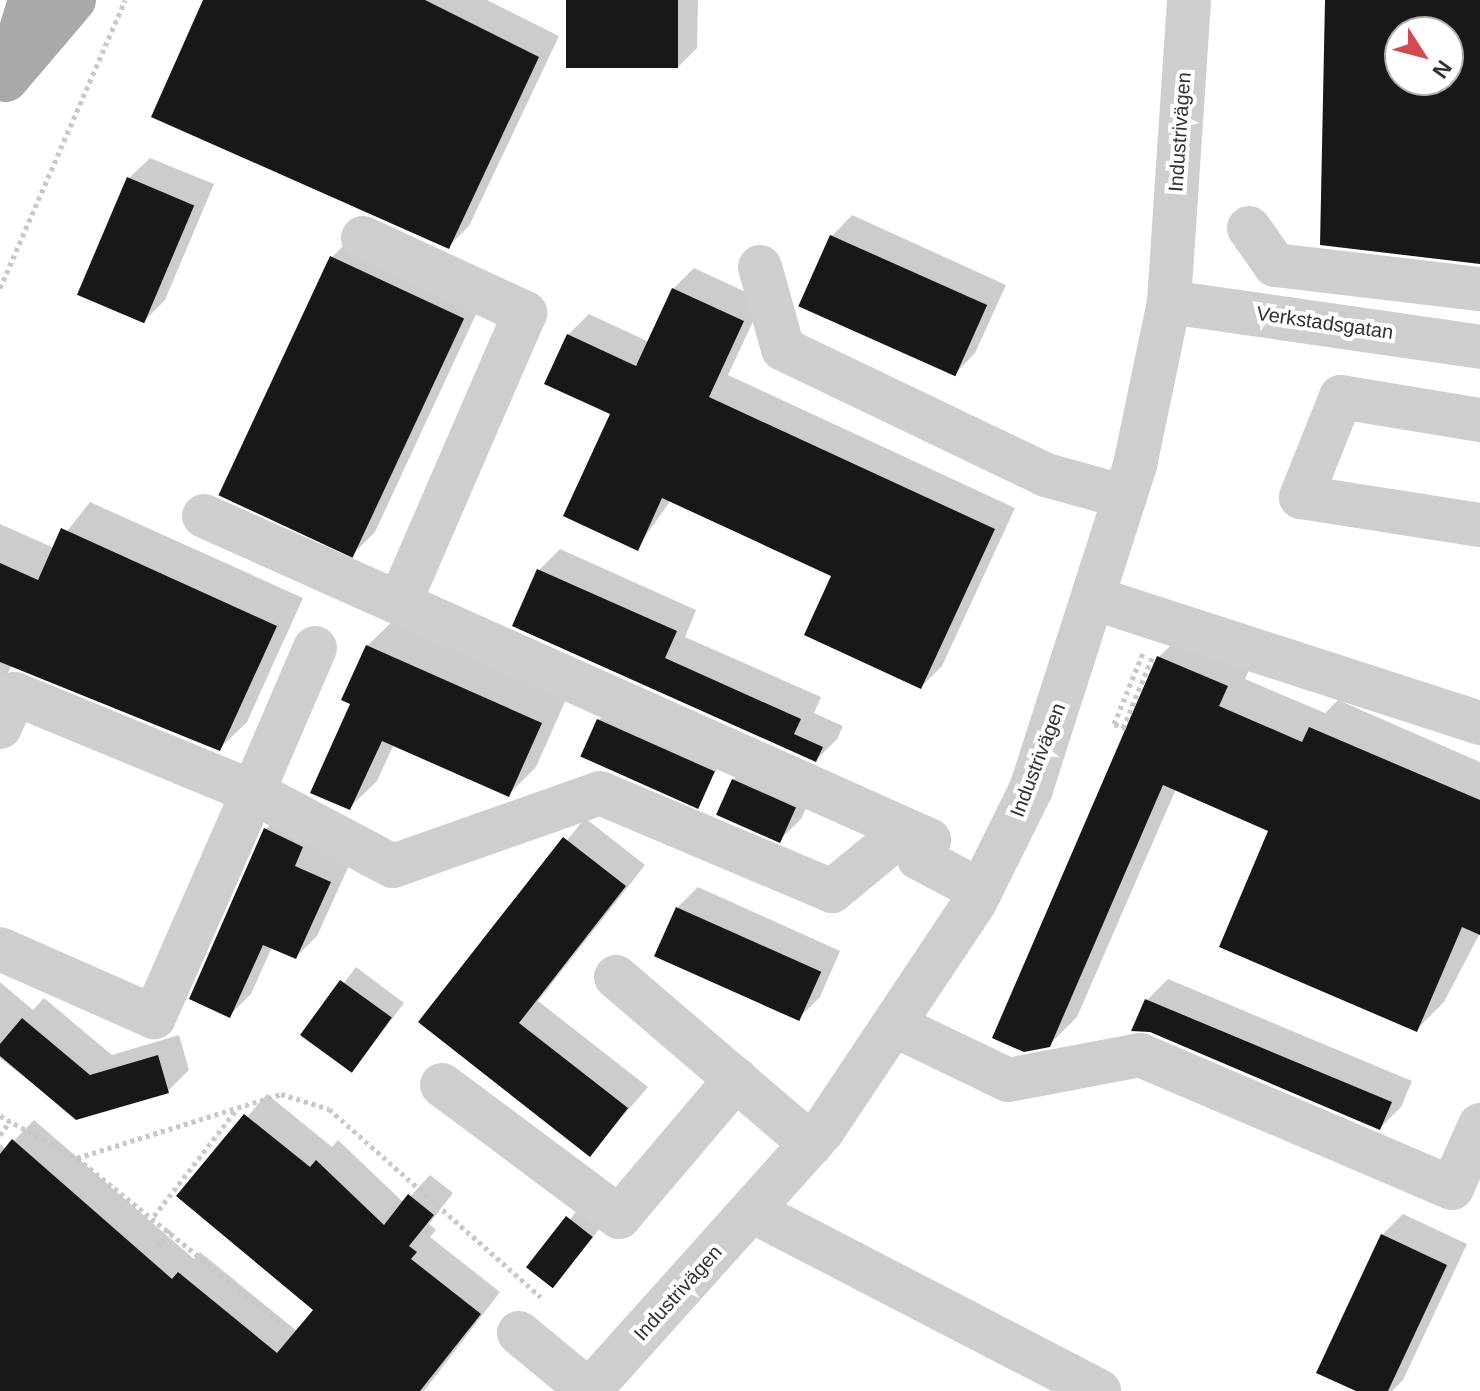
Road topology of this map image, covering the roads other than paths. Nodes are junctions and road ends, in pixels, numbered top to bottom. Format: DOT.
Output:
graph roads {
  1 [pos="23,0"];
  2 [pos="30,0"];
  3 [pos="48,0"];
  4 [pos="74,0"];
  5 [pos="1189,0"];
  6 [pos="3,86"];
  7 [pos="1249,228"];
  8 [pos="363,238"];
  9 [pos="760,267"];
  10 [pos="1480,289"];
  11 [pos="1169,302"];
  12 [pos="1480,347"];
  13 [pos="1480,420"];
  14 [pos="1125,497"];
  15 [pos="204,516"];
  16 [pos="1480,525"];
  17 [pos="1096,599"];
  18 [pos="400,602"];
  19 [pos="315,648"];
  20 [pos="1480,723"];
  21 [pos="0,727"];
  22 [pos="253,792"];
  23 [pos="906,830"];
  24 [pos="981,891"];
  25 [pos="0,949"];
  26 [pos="616,977"];
  27 [pos="898,1027"];
  28 [pos="736,1079"];
  29 [pos="442,1085"];
  30 [pos="1480,1125"];
  31 [pos="811,1144"];
  32 [pos="752,1211"];
  33 [pos="519,1333"];
  34 [pos="589,1391"];
  35 [pos="1099,1391"];
  1 -- 6 [label="main road"];
  2 -- 6 [label="main road"];
  3 -- 6 [label="main road"];
  4 -- 6 [label="main road"];
  5 -- 11 [label="street, Industrivägen"];
  7 -- 10 [label="street"];
  8 -- 18 [label="street"];
  9 -- 14 [label="street"];
  11 -- 12 [label="street, Verkstadsgatan"];
  11 -- 14 [label="street, Industrivägen"];
  13 -- 16 [label="street"];
  14 -- 17 [label="street, Industrivägen"];
  15 -- 18 [label="street"];
  17 -- 20 [label="street"];
  17 -- 24 [label="street, Industrivägen"];
  18 -- 23 [label="street"];
  19 -- 22 [label="street"];
  21 -- 22 [label="street"];
  22 -- 23 [label="street"];
  22 -- 25 [label="street"];
  23 -- 24 [label="street"];
  24 -- 27 [label="street, Industrivägen"];
  26 -- 28 [label="street"];
  27 -- 30 [label="street"];
  27 -- 31 [label="street, Industrivägen"];
  28 -- 29 [label="street"];
  28 -- 31 [label="street"];
  31 -- 32 [label="street, Industrivägen"];
  32 -- 34 [label="street, Industrivägen"];
  32 -- 35 [label="street"];
  33 -- 34 [label="street"];
}
